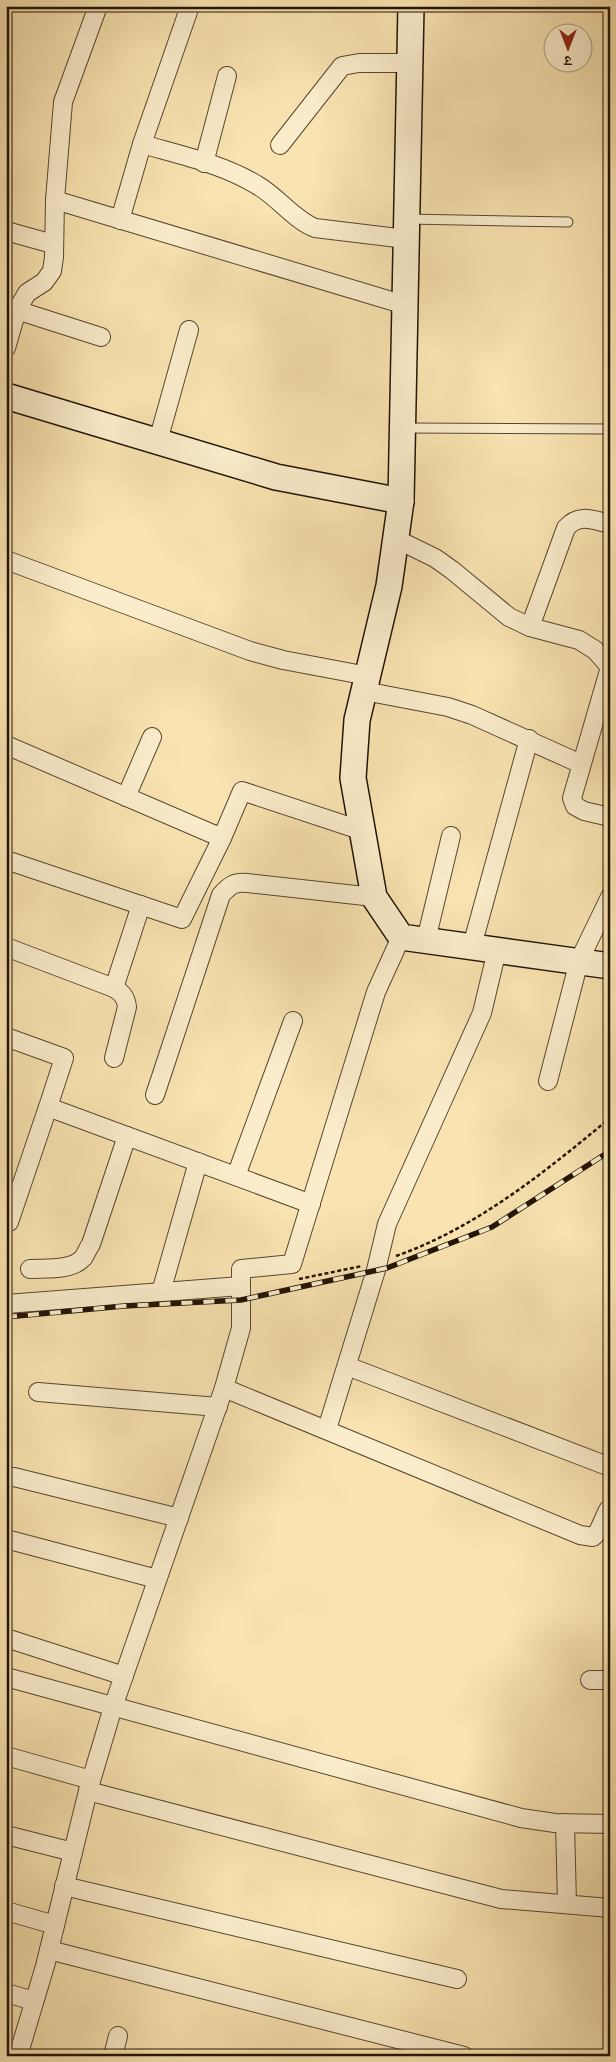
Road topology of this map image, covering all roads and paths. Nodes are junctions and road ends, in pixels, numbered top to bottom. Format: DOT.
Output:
graph roads {
  1 [pos="98,6"];
  2 [pos="190,6"];
  3 [pos="411,6"];
  4 [pos="410,63"];
  5 [pos="227,76"];
  6 [pos="142,144"];
  7 [pos="280,145"];
  8 [pos="204,163"];
  9 [pos="55,200"];
  10 [pos="120,220"];
  11 [pos="568,222"];
  12 [pos="407,229"];
  13 [pos="6,231"];
  14 [pos="54,244"];
  15 [pos="405,305"];
  16 [pos="12,308"];
  17 [pos="189,330"];
  18 [pos="101,337"];
  19 [pos="6,348"];
  20 [pos="6,396"];
  21 [pos="403,428"];
  22 [pos="610,429"];
  23 [pos="158,441"];
  24 [pos="401,501"];
  25 [pos="610,524"];
  26 [pos="396,539"];
  27 [pos="6,560"];
  28 [pos="530,627"];
  29 [pos="610,667"];
  30 [pos="366,684"];
  31 [pos="152,737"];
  32 [pos="529,739"];
  33 [pos="6,745"];
  34 [pos="581,764"];
  35 [pos="126,797"];
  36 [pos="610,817"];
  37 [pos="363,831"];
  38 [pos="451,836"];
  39 [pos="222,838"];
  40 [pos="6,860"];
  41 [pos="374,897"];
  42 [pos="610,897"];
  43 [pos="141,905"];
  44 [pos="401,937"];
  45 [pos="426,940"];
  46 [pos="472,946"];
  47 [pos="6,947"];
  48 [pos="497,950"];
  49 [pos="579,961"];
  50 [pos="610,966"];
  51 [pos="114,988"];
  52 [pos="293,1021"];
  53 [pos="6,1037"];
  54 [pos="114,1058"];
  55 [pos="548,1081"];
  56 [pos="155,1095"];
  57 [pos="48,1107"];
  58 [pos="610,1118"];
  59 [pos="127,1136"];
  60 [pos="198,1162"];
  61 [pos="236,1176"];
  62 [pos="311,1204"];
  63 [pos="9,1222"];
  64 [pos="378,1262"];
  65 [pos="292,1264"];
  66 [pos="30,1270"];
  67 [pos="241,1286"];
  68 [pos="160,1292"];
  69 [pos="6,1304"];
  70 [pos="347,1366"];
  71 [pos="224,1388"];
  72 [pos="38,1392"];
  73 [pos="218,1407"];
  74 [pos="328,1429"];
  75 [pos="610,1468"];
  76 [pos="14,1477"];
  77 [pos="609,1509"];
  78 [pos="179,1518"];
  79 [pos="6,1539"];
  80 [pos="157,1579"];
  81 [pos="6,1638"];
  82 [pos="124,1676"];
  83 [pos="6,1677"];
  84 [pos="590,1680"];
  85 [pos="610,1680"];
  86 [pos="113,1707"];
  87 [pos="6,1756"];
  88 [pos="89,1786"];
  89 [pos="565,1823"];
  90 [pos="610,1824"];
  91 [pos="6,1835"];
  92 [pos="73,1852"];
  93 [pos="64,1886"];
  94 [pos="567,1904"];
  95 [pos="610,1908"];
  96 [pos="6,1911"];
  97 [pos="55,1925"];
  98 [pos="49,1950"];
  99 [pos="457,1979"];
  100 [pos="6,1993"];
  101 [pos="34,2001"];
  102 [pos="118,2036"];
  103 [pos="18,2056"];
  104 [pos="113,2056"];
  105 [pos="464,2056"];
  1 -- 9 [label="street"];
  2 -- 6 [label="street"];
  3 -- 4 [label="street"];
  4 -- 7 [label="street"];
  4 -- 12 [label="street"];
  5 -- 8 [label="street"];
  6 -- 8 [label="street"];
  6 -- 10 [label="street"];
  8 -- 12 [label="street"];
  9 -- 10 [label="street"];
  9 -- 14 [label="street"];
  10 -- 15 [label="street"];
  11 -- 12 [label="lane"];
  12 -- 15 [label="street"];
  13 -- 14 [label="street"];
  14 -- 16 [label="street"];
  15 -- 21 [label="street"];
  16 -- 18 [label="street"];
  16 -- 19 [label="street"];
  17 -- 23 [label="street"];
  20 -- 23 [label="street"];
  21 -- 22 [label="lane"];
  21 -- 24 [label="street"];
  23 -- 24 [label="street"];
  24 -- 26 [label="street"];
  25 -- 28 [label="street"];
  26 -- 28 [label="street"];
  26 -- 30 [label="street"];
  27 -- 30 [label="street"];
  28 -- 29 [label="street"];
  29 -- 34 [label="street"];
  30 -- 32 [label="street"];
  30 -- 37 [label="street"];
  31 -- 35 [label="street"];
  32 -- 34 [label="street"];
  32 -- 46 [label="street"];
  33 -- 35 [label="street"];
  34 -- 36 [label="street"];
  35 -- 39 [label="street"];
  37 -- 39 [label="street"];
  37 -- 41 [label="street"];
  38 -- 45 [label="street"];
  39 -- 43 [label="street"];
  40 -- 43 [label="street"];
  41 -- 44 [label="street"];
  41 -- 56 [label="street"];
  42 -- 49 [label="street"];
  43 -- 51 [label="street"];
  44 -- 45 [label="street"];
  44 -- 62 [label="street"];
  45 -- 46 [label="street"];
  46 -- 48 [label="street"];
  47 -- 51 [label="street"];
  48 -- 49 [label="street"];
  48 -- 64 [label="street"];
  49 -- 50 [label="street"];
  49 -- 55 [label="street"];
  51 -- 54 [label="street"];
  52 -- 61 [label="street"];
  53 -- 57 [label="street"];
  57 -- 59 [label="street"];
  57 -- 63 [label="street"];
  58 -- 64 [label="path"];
  59 -- 60 [label="street"];
  59 -- 66 [label="street"];
  60 -- 61 [label="street"];
  60 -- 68 [label="street"];
  61 -- 62 [label="street"];
  62 -- 65 [label="street"];
  64 -- 65 [label="path"];
  64 -- 70 [label="street"];
  65 -- 67 [label="street"];
  67 -- 68 [label="street"];
  67 -- 71 [label="street"];
  68 -- 69 [label="street"];
  70 -- 74 [label="street"];
  70 -- 75 [label="street"];
  71 -- 73 [label="street"];
  71 -- 74 [label="street"];
  72 -- 73 [label="street"];
  73 -- 78 [label="street"];
  74 -- 77 [label="street"];
  76 -- 78 [label="street"];
  78 -- 80 [label="street"];
  79 -- 80 [label="street"];
  80 -- 82 [label="street"];
  81 -- 82 [label="street"];
  82 -- 86 [label="street"];
  83 -- 86 [label="street"];
  84 -- 85 [label="street"];
  86 -- 88 [label="street"];
  86 -- 89 [label="street"];
  87 -- 88 [label="street"];
  88 -- 92 [label="street"];
  88 -- 94 [label="street"];
  89 -- 90 [label="street"];
  89 -- 94 [label="street"];
  91 -- 92 [label="street"];
  92 -- 93 [label="street"];
  93 -- 97 [label="street"];
  93 -- 99 [label="street"];
  94 -- 95 [label="street"];
  96 -- 97 [label="street"];
  97 -- 98 [label="street"];
  98 -- 101 [label="street"];
  98 -- 105 [label="street"];
  100 -- 101 [label="street"];
  101 -- 103 [label="street"];
  102 -- 104 [label="street"];
}
